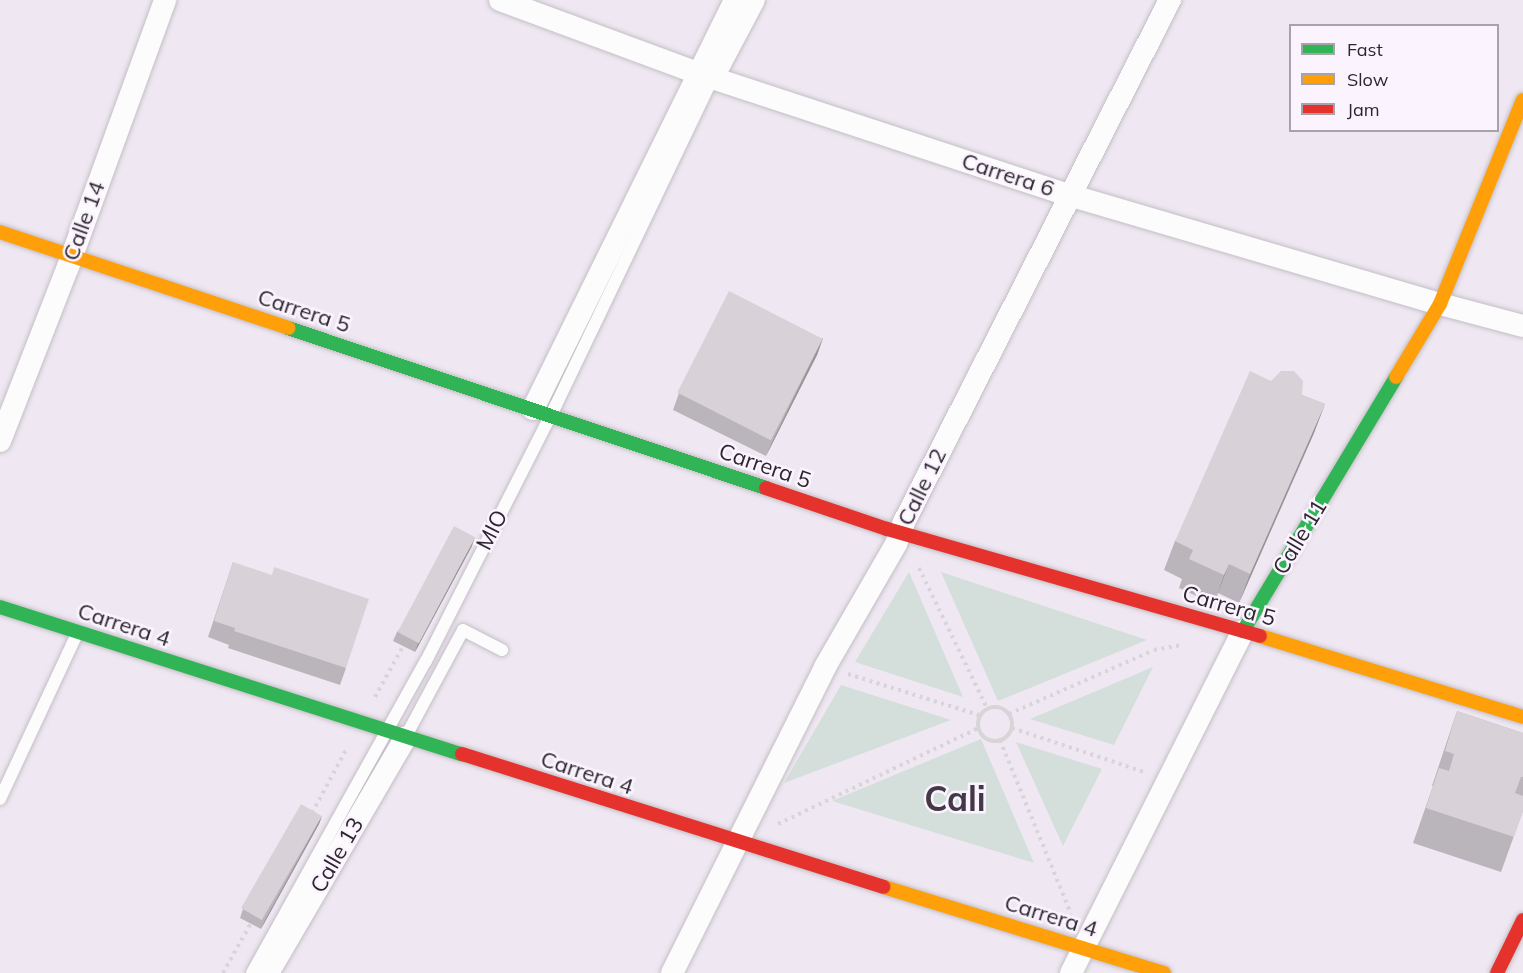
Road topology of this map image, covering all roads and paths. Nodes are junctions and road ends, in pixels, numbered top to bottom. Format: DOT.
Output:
graph roads {
  1 [pos="165,0"];
  2 [pos="500,0"];
  3 [pos="735,0"];
  4 [pos="754,0"];
  5 [pos="1170,0"];
  6 [pos="704,70"];
  7 [pos="1523,100"];
  8 [pos="1070,195"];
  9 [pos="0,232"];
  10 [pos="72,255"];
  11 [pos="1440,304"];
  12 [pos="1523,326"];
  13 [pos="542,412"];
  14 [pos="0,441"];
  15 [pos="900,533"];
  16 [pos="915,559"];
  17 [pos="0,607"];
  18 [pos="78,632"];
  19 [pos="1243,632"];
  20 [pos="1188,644"];
  21 [pos="403,646"];
  22 [pos="502,650"];
  23 [pos="825,667"];
  24 [pos="370,705"];
  25 [pos="987,708"];
  26 [pos="1009,714"];
  27 [pos="979,715"];
  28 [pos="1523,717"];
  29 [pos="978,728"];
  30 [pos="1012,728"];
  31 [pos="397,734"];
  32 [pos="1000,740"];
  33 [pos="347,747"];
  34 [pos="1170,781"];
  35 [pos="0,800"];
  36 [pos="308,818"];
  37 [pos="773,826"];
  38 [pos="737,842"];
  39 [pos="1071,915"];
  40 [pos="1523,920"];
  41 [pos="251,923"];
  42 [pos="1084,948"];
  43 [pos="223,973"];
  44 [pos="252,973"];
  45 [pos="268,973"];
  46 [pos="672,973"];
  47 [pos="1071,973"];
  48 [pos="1164,973"];
  49 [pos="1497,973"];
  1 -- 10 [label="street, Calle 14"];
  2 -- 6 [label="street, Carrera 6"];
  3 -- 6 [label="street"];
  4 -- 6 [label="street"];
  5 -- 8 [label="street, Calle 12"];
  6 -- 8 [label="street, Carrera 6"];
  6 -- 13 [label="street"];
  7 -- 11 [label="street, Calle 11"];
  8 -- 11 [label="street, Carrera 6"];
  8 -- 15 [label="street, Calle 12"];
  9 -- 10 [label="street, Carrera 5"];
  10 -- 13 [label="street, Carrera 5"];
  10 -- 14 [label="street, Calle 14"];
  11 -- 12 [label="street, Carrera 6"];
  11 -- 19 [label="street, Calle 11"];
  13 -- 15 [label="street, Carrera 5"];
  13 -- 31 [label="lane, MIO"];
  15 -- 19 [label="street, Carrera 5"];
  15 -- 23 [label="street, Calle 12"];
  16 -- 25 [label="path"];
  17 -- 18 [label="street, Carrera 4"];
  18 -- 31 [label="street, Carrera 4"];
  18 -- 35 [label="lane"];
  19 -- 28 [label="street, Carrera 5"];
  19 -- 34 [label="street, Calle 11"];
  20 -- 26 [label="path"];
  21 -- 24 [label="path"];
  22 -- 31 [label="lane"];
  23 -- 27 [label="path"];
  23 -- 38 [label="street, Calle 12"];
  25 -- 26 [label="path"];
  25 -- 27 [label="path"];
  26 -- 30 [label="path"];
  27 -- 29 [label="path"];
  29 -- 32 [label="path"];
  29 -- 37 [label="path"];
  30 -- 32 [label="path"];
  30 -- 34 [label="path"];
  31 -- 38 [label="street, Carrera 4"];
  31 -- 44 [label="lane, MIO"];
  31 -- 45 [label="street, Calle 13"];
  32 -- 39 [label="path"];
  33 -- 36 [label="path"];
  34 -- 42 [label="street, Calle 11"];
  38 -- 42 [label="street, Carrera 4"];
  38 -- 46 [label="street, Calle 12"];
  40 -- 49 [label="street"];
  41 -- 43 [label="path"];
  42 -- 47 [label="street, Calle 11"];
  42 -- 48 [label="street, Carrera 4"];
}
